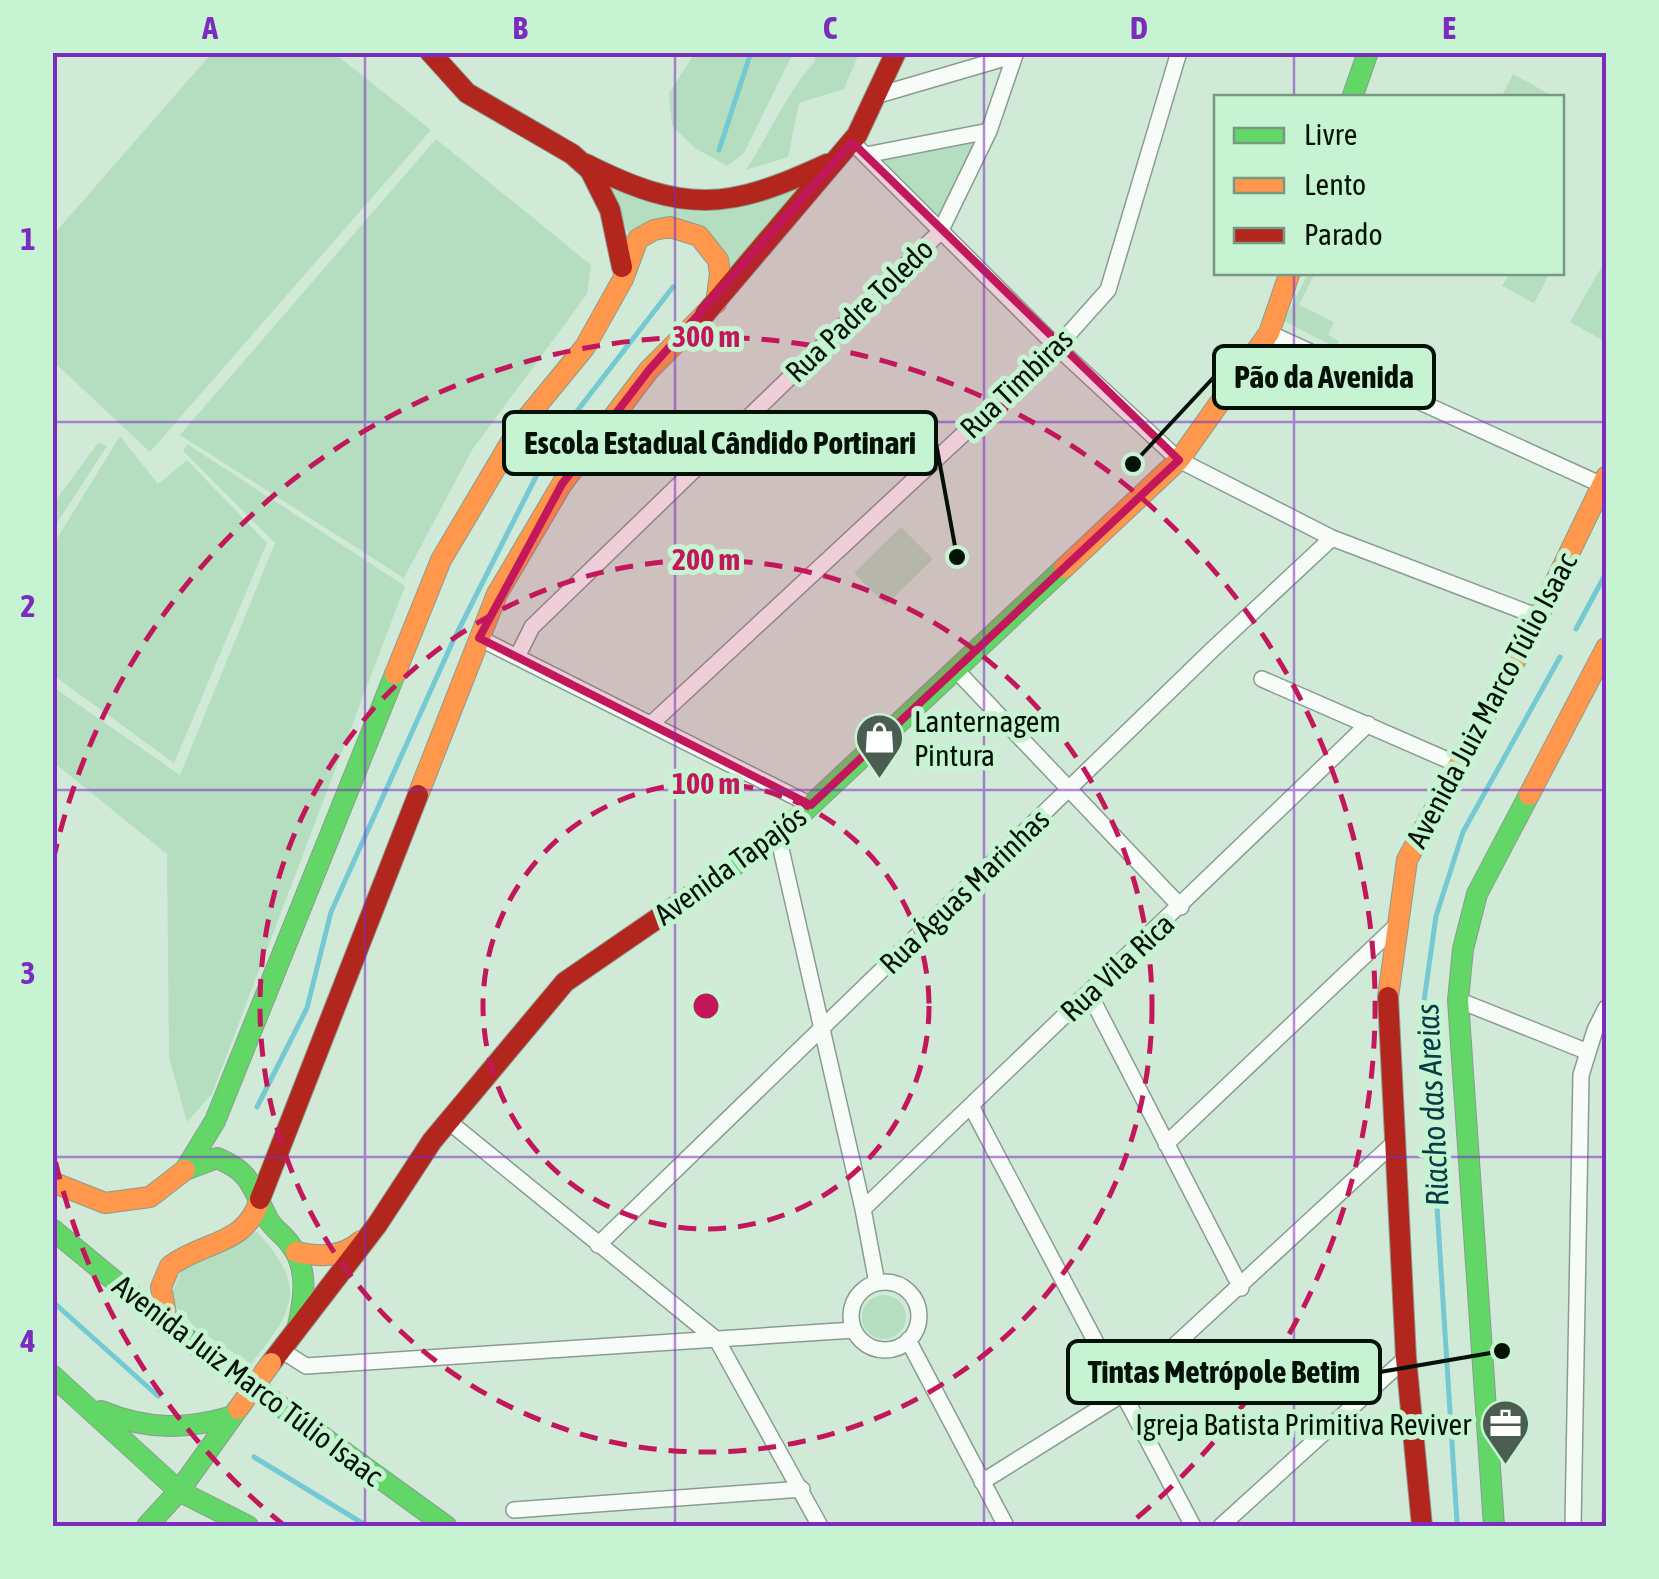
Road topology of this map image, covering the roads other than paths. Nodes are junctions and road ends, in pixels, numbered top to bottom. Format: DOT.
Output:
graph roads {
  1 [pos="430,52"];
  2 [pos="896,52"];
  3 [pos="1179,52"];
  4 [pos="1368,52"];
  5 [pos="1015,54"];
  6 [pos="1353,95"];
  7 [pos="875,96"];
  8 [pos="989,130"];
  9 [pos="859,149"];
  10 [pos="837,159"];
  11 [pos="580,160"];
  12 [pos="940,232"];
  13 [pos="1289,275"];
  14 [pos="624,279"];
  15 [pos="716,303"];
  16 [pos="1269,333"];
  17 [pos="1057,347"];
  18 [pos="1180,460"];
  19 [pos="1604,481"];
  20 [pos="1332,538"];
  21 [pos="1538,617"];
  22 [pos="479,638"];
  23 [pos="1606,648"];
  24 [pos="518,656"];
  25 [pos="956,670"];
  26 [pos="1262,678"];
  27 [pos="651,724"];
  28 [pos="1368,724"];
  29 [pos="1459,764"];
  30 [pos="1071,788"];
  31 [pos="811,805"];
  32 [pos="778,836"];
  33 [pos="1181,907"];
  34 [pos="1396,926"];
  35 [pos="1089,994"];
  36 [pos="1458,1000"];
  37 [pos="1606,1008"];
  38 [pos="822,1029"];
  39 [pos="1588,1052"];
  40 [pos="971,1106"];
  41 [pos="448,1121"];
  42 [pos="1396,1141"];
  43 [pos="1166,1144"];
  44 [pos="185,1170"];
  45 [pos="52,1182"];
  46 [pos="260,1199"];
  47 [pos="863,1209"];
  48 [pos="377,1225"];
  49 [pos="52,1229"];
  50 [pos="598,1246"];
  51 [pos="296,1252"];
  52 [pos="877,1282"];
  53 [pos="1241,1288"];
  54 [pos="168,1324"];
  55 [pos="854,1330"];
  56 [pos="296,1333"];
  57 [pos="717,1340"];
  58 [pos="908,1340"];
  59 [pos="276,1356"];
  60 [pos="1406,1358"];
  61 [pos="52,1375"];
  62 [pos="1122,1396"];
  63 [pos="84,1404"];
  64 [pos="235,1412"];
  65 [pos="982,1482"];
  66 [pos="802,1490"];
  67 [pos="179,1491"];
  68 [pos="514,1510"];
  69 [pos="148,1526"];
  70 [pos="248,1526"];
  71 [pos="446,1526"];
  72 [pos="820,1526"];
  73 [pos="1006,1526"];
  74 [pos="1194,1526"];
  75 [pos="1221,1526"];
  76 [pos="1422,1526"];
  77 [pos="1494,1526"];
  78 [pos="1573,1526"];
  1 -- 11 [label="main road"];
  2 -- 7 [label="main road"];
  3 -- 17 [label="street, Rua Timbiras"];
  4 -- 6 [label="main road"];
  5 -- 7 [label="street"];
  5 -- 8 [label="street, Rua Padre Toledo"];
  7 -- 9 [label="main road"];
  8 -- 9 [label="street"];
  8 -- 12 [label="street, Rua Padre Toledo"];
  9 -- 10 [label="main road"];
  9 -- 12 [label="street"];
  10 -- 11 [label="main road"];
  10 -- 15 [label="main road"];
  11 -- 14 [label="main road"];
  12 -- 17 [label="street"];
  12 -- 24 [label="street, Rua Padre Toledo"];
  13 -- 16 [label="main road, Avenida Tapajós"];
  14 -- 15 [label="main road"];
  14 -- 44 [label="main road"];
  15 -- 22 [label="main road"];
  16 -- 18 [label="main road, Avenida Tapajós"];
  16 -- 19 [label="street"];
  17 -- 18 [label="street"];
  17 -- 27 [label="street, Rua Timbiras"];
  18 -- 20 [label="street"];
  18 -- 25 [label="main road, Avenida Tapajós"];
  19 -- 21 [label="main road, Avenida Juiz Marco Túlio Isaac"];
  20 -- 21 [label="street"];
  20 -- 30 [label="street, Rua Águas Marinhas"];
  21 -- 29 [label="main road, Avenida Juiz Marco Túlio Isaac"];
  22 -- 24 [label="street"];
  22 -- 46 [label="main road"];
  23 -- 36 [label="main road"];
  24 -- 27 [label="street"];
  25 -- 30 [label="street"];
  25 -- 31 [label="main road, Avenida Tapajós"];
  26 -- 28 [label="street"];
  27 -- 31 [label="street"];
  28 -- 29 [label="street"];
  28 -- 33 [label="street, Rua Vila Rica"];
  29 -- 34 [label="main road, Avenida Juiz Marco Túlio Isaac"];
  30 -- 33 [label="street"];
  30 -- 38 [label="street, Rua Águas Marinhas"];
  31 -- 32 [label="main road, Avenida Tapajós"];
  32 -- 38 [label="street"];
  32 -- 41 [label="main road, Avenida Tapajós"];
  33 -- 35 [label="street, Rua Vila Rica"];
  34 -- 42 [label="main road, Avenida Juiz Marco Túlio Isaac"];
  34 -- 43 [label="street"];
  35 -- 40 [label="street, Rua Vila Rica"];
  35 -- 43 [label="street"];
  36 -- 39 [label="street"];
  36 -- 77 [label="main road"];
  37 -- 39 [label="street"];
  38 -- 47 [label="street"];
  38 -- 50 [label="street, Rua Águas Marinhas"];
  39 -- 78 [label="street"];
  40 -- 47 [label="street, Rua Vila Rica"];
  40 -- 62 [label="street"];
  41 -- 48 [label="main road, Avenida Tapajós"];
  41 -- 50 [label="street"];
  42 -- 53 [label="street"];
  42 -- 60 [label="main road, Avenida Juiz Marco Túlio Isaac"];
  43 -- 53 [label="street"];
  44 -- 45 [label="main road"];
  44 -- 46 [label="main road"];
  46 -- 51 [label="main road"];
  46 -- 54 [label="main road"];
  47 -- 52 [label="street"];
  48 -- 51 [label="main road"];
  48 -- 56 [label="main road, Avenida Tapajós"];
  49 -- 54 [label="main road, Avenida Juiz Marco Túlio Isaac"];
  50 -- 57 [label="street"];
  51 -- 56 [label="main road"];
  52 -- 55 [label="street"];
  52 -- 58 [label="street"];
  53 -- 62 [label="street"];
  54 -- 71 [label="main road, Avenida Juiz Marco Túlio Isaac"];
  55 -- 57 [label="street"];
  55 -- 58 [label="street"];
  56 -- 59 [label="main road, Avenida Tapajós"];
  57 -- 59 [label="street"];
  57 -- 66 [label="street"];
  58 -- 65 [label="street"];
  59 -- 64 [label="main road, Avenida Tapajós, bridge"];
  60 -- 75 [label="street"];
  60 -- 76 [label="main road, Avenida Juiz Marco Túlio Isaac"];
  61 -- 63 [label="main road"];
  62 -- 65 [label="street"];
  62 -- 74 [label="street"];
  63 -- 64 [label="main road"];
  63 -- 67 [label="main road"];
  64 -- 67 [label="main road"];
  65 -- 73 [label="street"];
  66 -- 68 [label="street"];
  66 -- 72 [label="street"];
  67 -- 69 [label="main road"];
  67 -- 70 [label="main road"];
}
